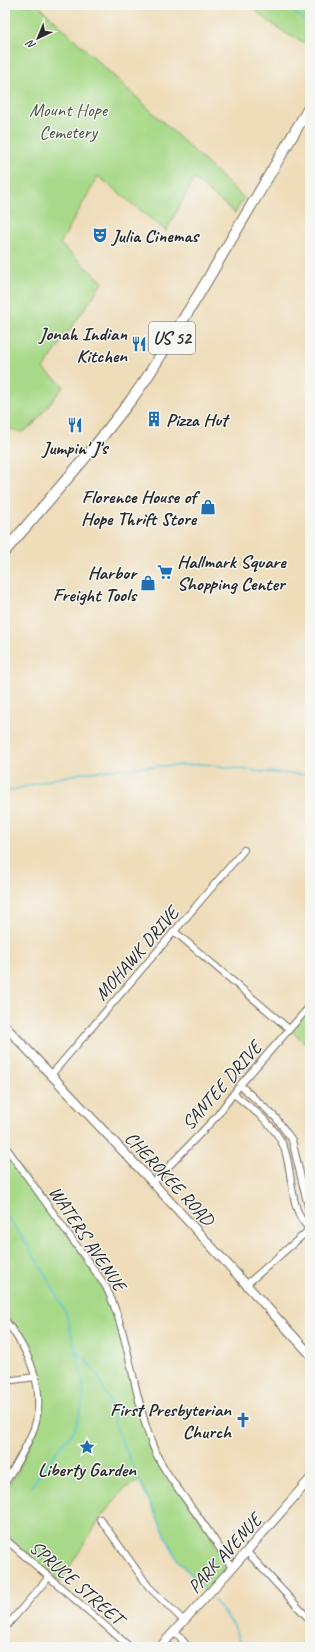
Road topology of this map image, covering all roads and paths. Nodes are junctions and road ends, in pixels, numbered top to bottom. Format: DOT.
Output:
graph roads {
  1 [pos="310,106"];
  2 [pos="5,551"];
  3 [pos="244,850"];
  4 [pos="174,931"];
  5 [pos="310,1006"];
  6 [pos="5,1026"];
  7 [pos="289,1029"];
  8 [pos="52,1075"];
  9 [pos="240,1085"];
  10 [pos="234,1094"];
  11 [pos="5,1146"];
  12 [pos="153,1183"];
  13 [pos="310,1228"];
  14 [pos="247,1284"];
  15 [pos="5,1320"];
  16 [pos="310,1354"];
  17 [pos="36,1377"];
  18 [pos="5,1382"];
  19 [pos="310,1479"];
  20 [pos="5,1483"];
  21 [pos="100,1519"];
  22 [pos="5,1539"];
  23 [pos="247,1552"];
  24 [pos="232,1568"];
  25 [pos="49,1577"];
  26 [pos="310,1620"];
  27 [pos="184,1621"];
  28 [pos="5,1628"];
  29 [pos="175,1631"];
  30 [pos="130,1647"];
  31 [pos="160,1647"];
  32 [pos="188,1647"];
  1 -- 2 [label="main road, US 52"];
  3 -- 4 [label="street, MOHAWK DRIVE"];
  4 -- 7 [label="street"];
  4 -- 8 [label="street, MOHAWK DRIVE"];
  5 -- 7 [label="street, SANTEE DRIVE"];
  6 -- 8 [label="street, CHEROKEE ROAD"];
  7 -- 9 [label="street, SANTEE DRIVE"];
  8 -- 12 [label="street, CHEROKEE ROAD"];
  9 -- 10 [label="street, SANTEE DRIVE"];
  9 -- 13 [label="street"];
  10 -- 12 [label="street, SANTEE DRIVE"];
  10 -- 13 [label="street"];
  11 -- 24 [label="street, WATERS AVENUE"];
  12 -- 14 [label="street, CHEROKEE ROAD"];
  13 -- 14 [label="street"];
  14 -- 16 [label="street, CHEROKEE ROAD"];
  15 -- 17 [label="street"];
  17 -- 18 [label="street"];
  17 -- 20 [label="street"];
  19 -- 23 [label="street, PARK AVENUE"];
  21 -- 27 [label="street"];
  22 -- 25 [label="street, SPRUCE STREET"];
  23 -- 24 [label="street, PARK AVENUE"];
  23 -- 26 [label="street"];
  24 -- 27 [label="street, PARK AVENUE"];
  25 -- 28 [label="street"];
  25 -- 30 [label="street, SPRUCE STREET"];
  27 -- 29 [label="street, PARK AVENUE"];
  29 -- 31 [label="street, PARK AVENUE"];
  29 -- 32 [label="street"];
}
